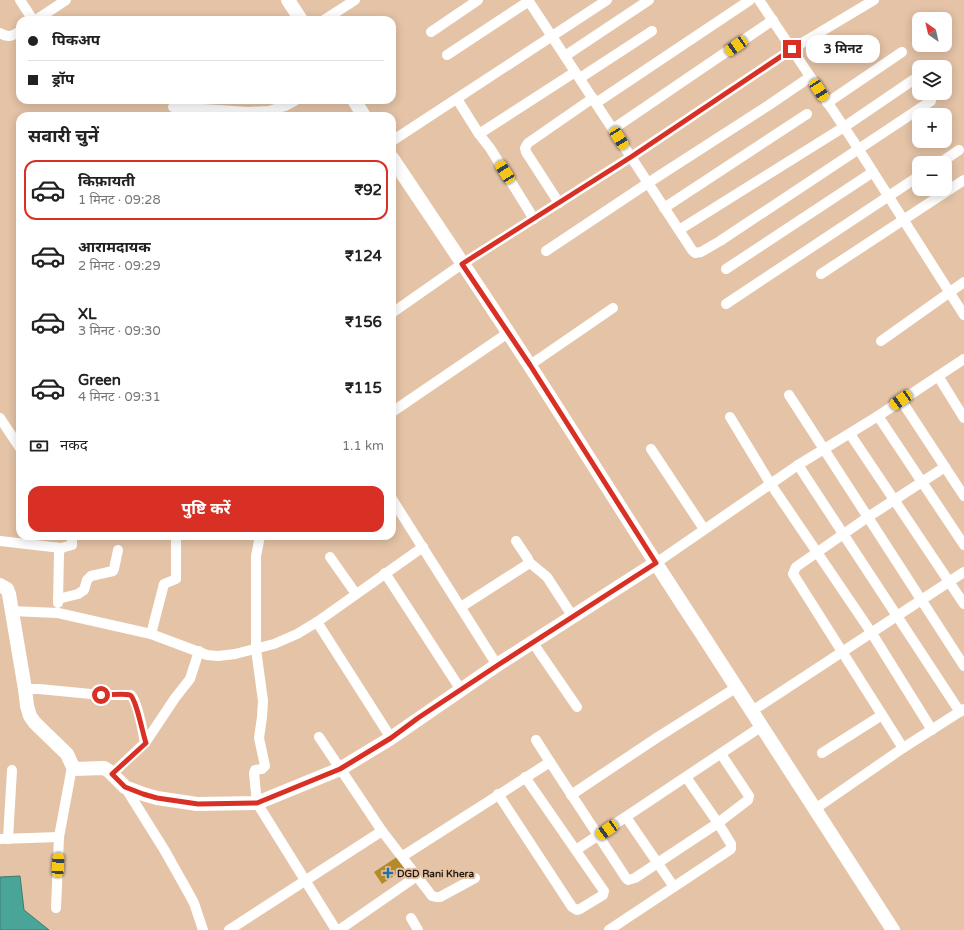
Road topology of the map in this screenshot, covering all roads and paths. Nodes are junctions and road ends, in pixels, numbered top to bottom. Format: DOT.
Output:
graph roads {
  1 [pos="20,0"];
  2 [pos="288,0"];
  3 [pos="478,0"];
  4 [pos="529,0"];
  5 [pos="607,0"];
  6 [pos="649,0"];
  7 [pos="750,0"];
  8 [pos="759,0"];
  9 [pos="874,0"];
  10 [pos="62,1"];
  11 [pos="351,1"];
  12 [pos="30,16"];
  13 [pos="41,16"];
  14 [pos="298,16"];
  15 [pos="330,16"];
  16 [pos="773,20"];
  17 [pos="652,31"];
  18 [pos="431,32"];
  19 [pos="0,33"];
  20 [pos="16,34"];
  21 [pos="552,37"];
  22 [pos="792,49"];
  23 [pos="902,52"];
  24 [pos="447,55"];
  25 [pos="565,56"];
  26 [pos="577,75"];
  27 [pos="810,77"];
  28 [pos="912,81"];
  29 [pos="457,99"];
  30 [pos="595,101"];
  31 [pos="931,101"];
  32 [pos="827,103"];
  33 [pos="289,104"];
  34 [pos="173,107"];
  35 [pos="248,112"];
  36 [pos="248,112"];
  37 [pos="807,114"];
  38 [pos="844,127"];
  39 [pos="613,129"];
  40 [pos="479,134"];
  41 [pos="396,138"];
  42 [pos="858,149"];
  43 [pos="959,150"];
  44 [pos="950,156"];
  45 [pos="631,157"];
  46 [pos="396,164"];
  47 [pos="873,172"];
  48 [pos="964,180"];
  49 [pos="912,181"];
  50 [pos="648,183"];
  51 [pos="888,196"];
  52 [pos="559,203"];
  53 [pos="664,208"];
  54 [pos="534,219"];
  55 [pos="903,219"];
  56 [pos="680,230"];
  57 [pos="546,251"];
  58 [pos="462,264"];
  59 [pos="726,269"];
  60 [pos="821,274"];
  61 [pos="964,282"];
  62 [pos="949,292"];
  63 [pos="726,304"];
  64 [pos="612,308"];
  65 [pos="396,310"];
  66 [pos="964,315"];
  67 [pos="508,333"];
  68 [pos="881,342"];
  69 [pos="964,359"];
  70 [pos="530,365"];
  71 [pos="938,376"];
  72 [pos="789,395"];
  73 [pos="901,400"];
  74 [pos="396,409"];
  75 [pos="878,416"];
  76 [pos="730,417"];
  77 [pos="0,418"];
  78 [pos="964,418"];
  79 [pos="850,434"];
  80 [pos="16,442"];
  81 [pos="651,449"];
  82 [pos="824,449"];
  83 [pos="798,465"];
  84 [pos="945,467"];
  85 [pos="770,483"];
  86 [pos="923,483"];
  87 [pos="964,496"];
  88 [pos="894,500"];
  89 [pos="396,505"];
  90 [pos="868,517"];
  91 [pos="704,529"];
  92 [pos="844,534"];
  93 [pos="73,540"];
  94 [pos="176,540"];
  95 [pos="259,540"];
  96 [pos="0,541"];
  97 [pos="516,541"];
  98 [pos="964,545"];
  99 [pos="423,547"];
  100 [pos="61,548"];
  101 [pos="118,550"];
  102 [pos="818,553"];
  103 [pos="330,557"];
  104 [pos="529,562"];
  105 [pos="656,563"];
  106 [pos="964,572"];
  107 [pos="385,573"];
  108 [pos="950,581"];
  109 [pos="0,585"];
  110 [pos="356,594"];
  111 [pos="58,599"];
  112 [pos="922,599"];
  113 [pos="964,604"];
  114 [pos="461,607"];
  115 [pos="11,612"];
  116 [pos="58,614"];
  117 [pos="897,615"];
  118 [pos="573,617"];
  119 [pos="317,622"];
  120 [pos="871,632"];
  121 [pos="150,634"];
  122 [pos="533,643"];
  123 [pos="256,649"];
  124 [pos="199,651"];
  125 [pos="842,651"];
  126 [pos="498,665"];
  127 [pos="964,666"];
  128 [pos="737,687"];
  129 [pos="25,689"];
  130 [pos="461,690"];
  131 [pos="577,707"];
  132 [pos="962,710"];
  133 [pos="752,711"];
  134 [pos="882,715"];
  135 [pos="762,726"];
  136 [pos="932,730"];
  137 [pos="320,737"];
  138 [pos="391,738"];
  139 [pos="536,740"];
  140 [pos="146,743"];
  141 [pos="903,748"];
  142 [pos="822,753"];
  143 [pos="721,754"];
  144 [pos="550,762"];
  145 [pos="72,767"];
  146 [pos="340,769"];
  147 [pos="12,770"];
  148 [pos="112,774"];
  149 [pos="525,777"];
  150 [pos="686,777"];
  151 [pos="125,787"];
  152 [pos="498,794"];
  153 [pos="571,795"];
  154 [pos="257,803"];
  155 [pos="815,809"];
  156 [pos="626,816"];
  157 [pos="718,823"];
  158 [pos="382,831"];
  159 [pos="597,836"];
  160 [pos="59,837"];
  161 [pos="4,839"];
  162 [pos="576,850"];
  163 [pos="403,856"];
  164 [pos="658,863"];
  165 [pos="417,876"];
  166 [pos="475,878"];
  167 [pos="305,881"];
  168 [pos="674,887"];
  169 [pos="56,908"];
  170 [pos="410,918"];
  171 [pos="240,927"];
  172 [pos="203,930"];
  173 [pos="229,930"];
  174 [pos="336,930"];
  175 [pos="339,930"];
  176 [pos="418,930"];
  177 [pos="609,930"];
  178 [pos="894,930"];
  1 -- 12 [label="street"];
  2 -- 14 [label="main road"];
  3 -- 18 [label="street"];
  4 -- 21 [label="street"];
  4 -- 24 [label="street"];
  5 -- 21 [label="street"];
  6 -- 25 [label="street"];
  7 -- 30 [label="street"];
  8 -- 16 [label="street"];
  9 -- 22 [label="street"];
  10 -- 13 [label="street"];
  11 -- 15 [label="street"];
  16 -- 22 [label="street"];
  16 -- 39 [label="street"];
  17 -- 26 [label="street"];
  19 -- 20 [label="street"];
  21 -- 25 [label="street"];
  21 -- 29 [label="street"];
  22 -- 27 [label="street"];
  22 -- 45 [label="street"];
  23 -- 32 [label="street"];
  25 -- 26 [label="street"];
  26 -- 30 [label="street"];
  26 -- 40 [label="street"];
  27 -- 32 [label="street"];
  27 -- 50 [label="street"];
  28 -- 38 [label="street"];
  29 -- 40 [label="street"];
  29 -- 41 [label="street"];
  30 -- 39 [label="street"];
  30 -- 52 [label="street"];
  31 -- 42 [label="street"];
  32 -- 38 [label="street"];
  33 -- 35 [label="street"];
  34 -- 36 [label="street"];
  37 -- 53 [label="street"];
  38 -- 42 [label="street"];
  38 -- 56 [label="street"];
  39 -- 45 [label="street"];
  40 -- 54 [label="street"];
  42 -- 47 [label="street"];
  42 -- 56 [label="street"];
  43 -- 44 [label="street"];
  45 -- 50 [label="street"];
  45 -- 52 [label="street"];
  46 -- 58 [label="main road"];
  47 -- 51 [label="street"];
  47 -- 59 [label="street"];
  48 -- 55 [label="street"];
  49 -- 51 [label="street"];
  50 -- 53 [label="street"];
  50 -- 57 [label="street"];
  51 -- 55 [label="street"];
  51 -- 63 [label="street"];
  52 -- 54 [label="street"];
  53 -- 56 [label="street"];
  54 -- 58 [label="street"];
  55 -- 60 [label="street"];
  55 -- 62 [label="street"];
  58 -- 65 [label="street"];
  58 -- 67 [label="main road"];
  61 -- 62 [label="street"];
  62 -- 66 [label="street"];
  62 -- 68 [label="street"];
  64 -- 70 [label="street"];
  67 -- 70 [label="main road"];
  67 -- 74 [label="street"];
  69 -- 71 [label="street"];
  70 -- 105 [label="main road"];
  71 -- 73 [label="street"];
  71 -- 78 [label="street"];
  72 -- 82 [label="street"];
  73 -- 75 [label="street"];
  73 -- 84 [label="street"];
  75 -- 79 [label="street"];
  75 -- 86 [label="street"];
  76 -- 85 [label="street"];
  77 -- 80 [label="street"];
  79 -- 82 [label="street"];
  79 -- 88 [label="street"];
  81 -- 91 [label="street"];
  82 -- 83 [label="street"];
  82 -- 90 [label="street"];
  83 -- 85 [label="street"];
  83 -- 92 [label="street"];
  84 -- 86 [label="street"];
  84 -- 87 [label="street"];
  85 -- 91 [label="street"];
  85 -- 102 [label="street"];
  86 -- 88 [label="street"];
  86 -- 98 [label="street"];
  88 -- 90 [label="street"];
  88 -- 108 [label="street"];
  89 -- 99 [label="street"];
  90 -- 92 [label="street"];
  90 -- 112 [label="street"];
  91 -- 105 [label="street"];
  92 -- 102 [label="street"];
  92 -- 117 [label="street"];
  93 -- 100 [label="street"];
  94 -- 121 [label="street"];
  95 -- 123 [label="street"];
  96 -- 100 [label="street"];
  97 -- 104 [label="street"];
  99 -- 107 [label="street"];
  99 -- 114 [label="street"];
  100 -- 111 [label="street"];
  101 -- 111 [label="street"];
  102 -- 120 [label="street"];
  102 -- 125 [label="street"];
  103 -- 110 [label="street"];
  104 -- 114 [label="street"];
  104 -- 118 [label="street"];
  105 -- 118 [label="main road"];
  105 -- 128 [label="main road"];
  106 -- 108 [label="street"];
  107 -- 110 [label="street"];
  107 -- 130 [label="street"];
  108 -- 112 [label="street"];
  108 -- 113 [label="street"];
  109 -- 115 [label="main road"];
  110 -- 119 [label="street"];
  111 -- 116 [label="street"];
  112 -- 117 [label="street"];
  112 -- 127 [label="street"];
  114 -- 126 [label="street"];
  115 -- 116 [label="street"];
  115 -- 129 [label="main road"];
  116 -- 121 [label="street"];
  117 -- 120 [label="street"];
  117 -- 132 [label="street"];
  118 -- 122 [label="main road"];
  119 -- 123 [label="street"];
  119 -- 138 [label="street"];
  120 -- 125 [label="street"];
  120 -- 136 [label="street"];
  121 -- 124 [label="street"];
  122 -- 126 [label="main road"];
  122 -- 131 [label="street"];
  123 -- 124 [label="street"];
  123 -- 154 [label="street"];
  124 -- 140 [label="street"];
  125 -- 133 [label="street"];
  125 -- 134 [label="street"];
  126 -- 130 [label="main road"];
  128 -- 133 [label="main road"];
  128 -- 153 [label="street"];
  129 -- 140 [label="street"];
  129 -- 145 [label="main road"];
  130 -- 138 [label="main road"];
  132 -- 136 [label="street"];
  133 -- 135 [label="main road"];
  134 -- 141 [label="street"];
  134 -- 142 [label="street"];
  135 -- 143 [label="street"];
  135 -- 155 [label="main road"];
  136 -- 141 [label="street"];
  137 -- 146 [label="street"];
  138 -- 146 [label="main road"];
  139 -- 144 [label="street"];
  140 -- 148 [label="street"];
  141 -- 155 [label="street"];
  143 -- 150 [label="street"];
  143 -- 157 [label="street"];
  144 -- 149 [label="street"];
  144 -- 153 [label="street"];
  145 -- 148 [label="main road"];
  145 -- 160 [label="street"];
  146 -- 154 [label="main road"];
  146 -- 158 [label="street"];
  147 -- 161 [label="street"];
  148 -- 151 [label="main road"];
  149 -- 152 [label="street"];
  149 -- 162 [label="street"];
  150 -- 156 [label="street"];
  150 -- 157 [label="street"];
  151 -- 154 [label="main road"];
  151 -- 172 [label="street"];
  152 -- 162 [label="street"];
  152 -- 163 [label="street"];
  153 -- 159 [label="street"];
  154 -- 167 [label="street"];
  155 -- 178 [label="main road"];
  156 -- 159 [label="street"];
  156 -- 164 [label="street"];
  157 -- 164 [label="street"];
  157 -- 168 [label="street"];
  158 -- 163 [label="street"];
  158 -- 167 [label="street"];
  159 -- 162 [label="street"];
  159 -- 164 [label="street"];
  160 -- 161 [label="street"];
  160 -- 169 [label="street"];
  163 -- 165 [label="street"];
  164 -- 168 [label="street"];
  165 -- 166 [label="street"];
  165 -- 175 [label="street"];
  167 -- 171 [label="street"];
  167 -- 174 [label="street"];
  168 -- 177 [label="street"];
  170 -- 176 [label="street"];
  171 -- 173 [label="street"];
}
